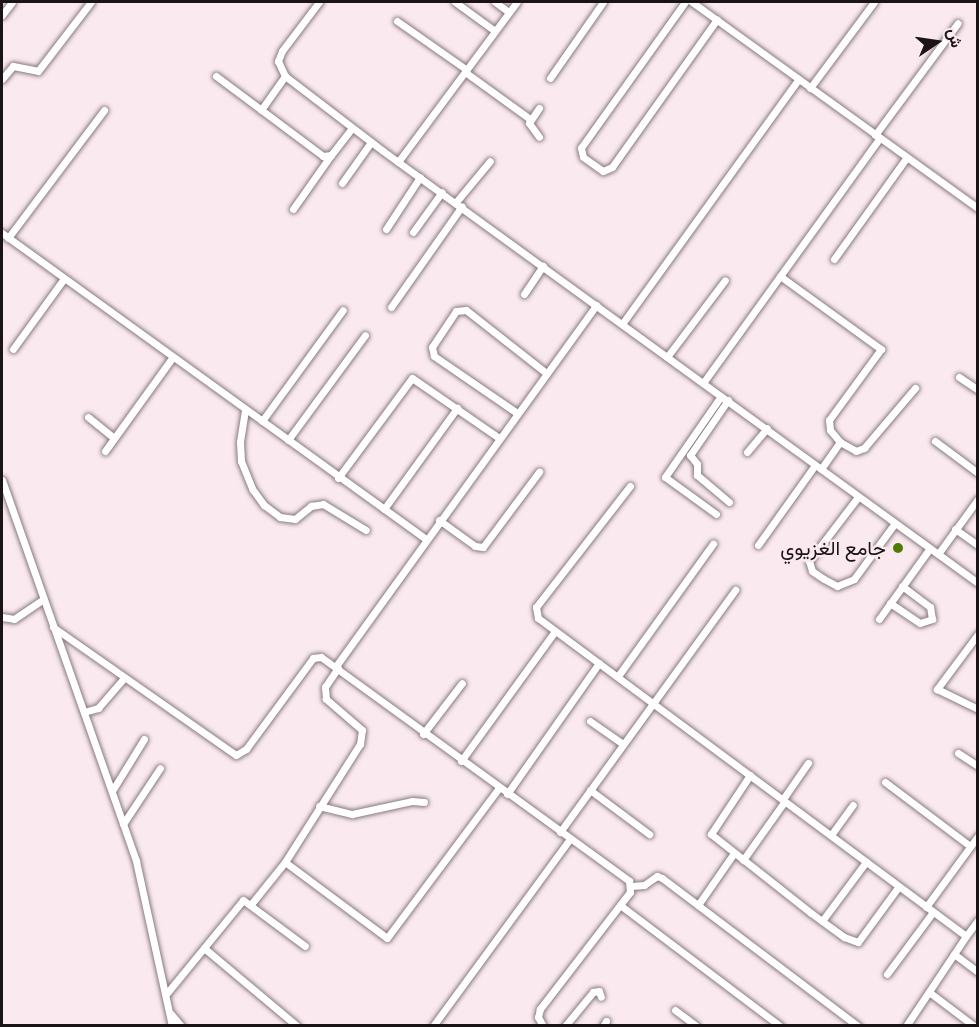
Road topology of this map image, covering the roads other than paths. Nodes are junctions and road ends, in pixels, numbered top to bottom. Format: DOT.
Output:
graph roads {
  1 [pos="12,2"];
  2 [pos="91,2"];
  3 [pos="319,2"];
  4 [pos="455,2"];
  5 [pos="495,2"];
  6 [pos="517,2"];
  7 [pos="603,2"];
  8 [pos="685,2"];
  9 [pos="692,2"];
  10 [pos="874,2"];
  11 [pos="509,12"];
  12 [pos="2,15"];
  13 [pos="717,19"];
  14 [pos="397,21"];
  15 [pos="958,23"];
  16 [pos="495,31"];
  17 [pos="466,71"];
  18 [pos="216,76"];
  19 [pos="285,76"];
  20 [pos="550,78"];
  21 [pos="2,79"];
  22 [pos="799,80"];
  23 [pos="810,88"];
  24 [pos="539,108"];
  25 [pos="104,110"];
  26 [pos="261,110"];
  27 [pos="531,119"];
  28 [pos="352,128"];
  29 [pos="539,137"];
  30 [pos="878,137"];
  31 [pos="371,142"];
  32 [pos="331,155"];
  33 [pos="907,157"];
  34 [pos="490,160"];
  35 [pos="398,162"];
  36 [pos="420,177"];
  37 [pos="342,183"];
  38 [pos="442,192"];
  39 [pos="459,204"];
  40 [pos="978,208"];
  41 [pos="293,209"];
  42 [pos="386,229"];
  43 [pos="413,232"];
  44 [pos="2,233"];
  45 [pos="8,238"];
  46 [pos="834,259"];
  47 [pos="543,266"];
  48 [pos="780,276"];
  49 [pos="63,280"];
  50 [pos="725,280"];
  51 [pos="524,294"];
  52 [pos="596,305"];
  53 [pos="391,307"];
  54 [pos="343,310"];
  55 [pos="622,324"];
  56 [pos="365,335"];
  57 [pos="13,349"];
  58 [pos="668,357"];
  59 [pos="172,358"];
  60 [pos="546,372"];
  61 [pos="959,376"];
  62 [pos="703,383"];
  63 [pos="915,388"];
  64 [pos="978,390"];
  65 [pos="725,398"];
  66 [pos="457,408"];
  67 [pos="245,410"];
  68 [pos="517,413"];
  69 [pos="88,417"];
  70 [pos="262,422"];
  71 [pos="767,428"];
  72 [pos="114,438"];
  73 [pos="499,438"];
  74 [pos="288,440"];
  75 [pos="935,441"];
  76 [pos="840,442"];
  77 [pos="105,451"];
  78 [pos="747,452"];
  79 [pos="818,467"];
  80 [pos="539,472"];
  81 [pos="978,473"];
  82 [pos="338,478"];
  83 [pos="2,480"];
  84 [pos="630,486"];
  85 [pos="858,497"];
  86 [pos="978,499"];
  87 [pos="729,502"];
  88 [pos="384,509"];
  89 [pos="716,514"];
  90 [pos="439,520"];
  91 [pos="895,523"];
  92 [pos="955,529"];
  93 [pos="366,530"];
  94 [pos="426,539"];
  95 [pos="713,544"];
  96 [pos="758,545"];
  97 [pos="978,545"];
  98 [pos="930,548"];
  99 [pos="938,554"];
  100 [pos="978,584"];
  101 [pos="902,586"];
  102 [pos="735,590"];
  103 [pos="44,599"];
  104 [pos="890,603"];
  105 [pos="2,617"];
  106 [pos="879,619"];
  107 [pos="54,627"];
  108 [pos="555,631"];
  109 [pos="978,634"];
  110 [pos="599,663"];
  111 [pos="337,667"];
  112 [pos="618,676"];
  113 [pos="124,678"];
  114 [pos="462,683"];
  115 [pos="654,701"];
  116 [pos="978,709"];
  117 [pos="84,712"];
  118 [pos="590,721"];
  119 [pos="423,734"];
  120 [pos="144,739"];
  121 [pos="623,744"];
  122 [pos="958,753"];
  123 [pos="461,761"];
  124 [pos="808,764"];
  125 [pos="978,766"];
  126 [pos="160,768"];
  127 [pos="750,775"];
  128 [pos="885,782"];
  129 [pos="499,788"];
  130 [pos="590,790"];
  131 [pos="112,791"];
  132 [pos="507,794"];
  133 [pos="784,800"];
  134 [pos="423,802"];
  135 [pos="853,805"];
  136 [pos="320,806"];
  137 [pos="123,824"];
  138 [pos="560,832"];
  139 [pos="649,834"];
  140 [pos="831,835"];
  141 [pos="978,836"];
  142 [pos="570,839"];
  143 [pos="970,846"];
  144 [pos="734,853"];
  145 [pos="743,860"];
  146 [pos="285,862"];
  147 [pos="866,862"];
  148 [pos="632,886"];
  149 [pos="899,886"];
  150 [pos="252,903"];
  151 [pos="620,905"];
  152 [pos="698,905"];
  153 [pos="930,909"];
  154 [pos="978,920"];
  155 [pos="822,921"];
  156 [pos="966,936"];
  157 [pos="305,946"];
  158 [pos="204,948"];
  159 [pos="954,954"];
  160 [pos="978,972"];
  161 [pos="887,974"];
  162 [pos="929,992"];
  163 [pos="167,993"];
  164 [pos="601,997"];
  165 [pos="675,1011"];
  166 [pos="170,1012"];
  167 [pos="172,1026"];
  168 [pos="181,1026"];
  169 [pos="297,1026"];
  170 [pos="433,1026"];
  171 [pos="543,1026"];
  172 [pos="565,1026"];
  173 [pos="696,1026"];
  174 [pos="780,1026"];
  175 [pos="858,1026"];
  176 [pos="906,1026"];
  177 [pos="974,1026"];
  1 -- 12 [label="street"];
  2 -- 21 [label="street"];
  3 -- 19 [label="street"];
  4 -- 16 [label="street"];
  5 -- 11 [label="street"];
  6 -- 11 [label="street"];
  7 -- 20 [label="street"];
  8 -- 13 [label="street"];
  9 -- 13 [label="street"];
  10 -- 23 [label="street"];
  11 -- 16 [label="street"];
  13 -- 22 [label="street"];
  14 -- 17 [label="street"];
  15 -- 30 [label="street"];
  16 -- 17 [label="street"];
  17 -- 27 [label="street"];
  17 -- 35 [label="street"];
  18 -- 26 [label="street"];
  19 -- 26 [label="street"];
  19 -- 28 [label="street"];
  22 -- 23 [label="street"];
  22 -- 55 [label="street"];
  23 -- 30 [label="street"];
  24 -- 27 [label="street"];
  25 -- 45 [label="street"];
  26 -- 32 [label="street"];
  27 -- 29 [label="street"];
  28 -- 31 [label="street"];
  28 -- 32 [label="street"];
  30 -- 33 [label="street"];
  30 -- 48 [label="street"];
  31 -- 35 [label="street"];
  31 -- 37 [label="street"];
  32 -- 41 [label="street"];
  33 -- 40 [label="street"];
  33 -- 46 [label="street"];
  34 -- 39 [label="street"];
  35 -- 36 [label="street"];
  36 -- 38 [label="street"];
  36 -- 42 [label="street"];
  38 -- 39 [label="street"];
  38 -- 43 [label="street"];
  39 -- 47 [label="street"];
  39 -- 53 [label="street"];
  44 -- 45 [label="street"];
  45 -- 49 [label="street"];
  47 -- 51 [label="street"];
  47 -- 52 [label="street"];
  48 -- 62 [label="street"];
  48 -- 76 [label="street"];
  49 -- 57 [label="street"];
  49 -- 59 [label="street"];
  50 -- 58 [label="street"];
  52 -- 55 [label="street"];
  52 -- 60 [label="street"];
  54 -- 70 [label="street"];
  55 -- 58 [label="street"];
  56 -- 74 [label="street"];
  58 -- 62 [label="street"];
  59 -- 67 [label="street"];
  59 -- 72 [label="street"];
  60 -- 68 [label="street"];
  60 -- 68 [label="street"];
  61 -- 64 [label="street"];
  62 -- 65 [label="street"];
  63 -- 76 [label="street"];
  65 -- 71 [label="street"];
  65 -- 87 [label="street"];
  65 -- 89 [label="street"];
  66 -- 73 [label="street"];
  66 -- 82 [label="street"];
  66 -- 88 [label="street"];
  67 -- 70 [label="street"];
  67 -- 93 [label="street"];
  68 -- 73 [label="street"];
  69 -- 72 [label="street"];
  70 -- 74 [label="street"];
  71 -- 78 [label="street"];
  71 -- 79 [label="street"];
  72 -- 77 [label="street"];
  73 -- 90 [label="street"];
  74 -- 82 [label="street"];
  75 -- 81 [label="street"];
  76 -- 79 [label="street"];
  79 -- 85 [label="street"];
  79 -- 96 [label="street"];
  80 -- 90 [label="street"];
  82 -- 88 [label="street"];
  83 -- 103 [label="street"];
  84 -- 108 [label="street"];
  85 -- 91 [label="street"];
  85 -- 91 [label="street"];
  86 -- 92 [label="street"];
  88 -- 94 [label="street"];
  90 -- 94 [label="street"];
  91 -- 98 [label="street"];
  92 -- 97 [label="street"];
  92 -- 99 [label="street"];
  94 -- 111 [label="street"];
  95 -- 112 [label="street"];
  98 -- 99 [label="street"];
  98 -- 101 [label="street"];
  99 -- 100 [label="street"];
  101 -- 104 [label="street"];
  101 -- 104 [label="street"];
  102 -- 115 [label="street"];
  103 -- 105 [label="street"];
  103 -- 107 [label="street"];
  104 -- 106 [label="street"];
  107 -- 113 [label="street"];
  107 -- 117 [label="street"];
  108 -- 110 [label="street"];
  108 -- 123 [label="street"];
  109 -- 116 [label="street"];
  110 -- 112 [label="street"];
  110 -- 132 [label="street"];
  111 -- 113 [label="street"];
  111 -- 119 [label="street"];
  111 -- 136 [label="street"];
  112 -- 115 [label="street"];
  113 -- 117 [label="street"];
  114 -- 119 [label="street"];
  115 -- 121 [label="street"];
  115 -- 127 [label="street"];
  117 -- 131 [label="street"];
  118 -- 121 [label="street"];
  119 -- 123 [label="street"];
  120 -- 131 [label="street"];
  121 -- 130 [label="street"];
  122 -- 125 [label="street"];
  123 -- 129 [label="street"];
  124 -- 133 [label="street"];
  126 -- 137 [label="street"];
  127 -- 133 [label="street"];
  127 -- 144 [label="street"];
  128 -- 143 [label="street"];
  129 -- 132 [label="street"];
  129 -- 146 [label="street"];
  130 -- 138 [label="street"];
  130 -- 139 [label="street"];
  131 -- 137 [label="street"];
  132 -- 138 [label="street"];
  133 -- 140 [label="street"];
  133 -- 145 [label="street"];
  134 -- 136 [label="street"];
  135 -- 140 [label="street"];
  136 -- 146 [label="street"];
  137 -- 163 [label="street"];
  138 -- 142 [label="street"];
  140 -- 147 [label="street"];
  141 -- 143 [label="street"];
  142 -- 148 [label="street"];
  142 -- 170 [label="street"];
  143 -- 153 [label="street"];
  144 -- 145 [label="street"];
  144 -- 152 [label="street"];
  145 -- 155 [label="street"];
  146 -- 150 [label="street"];
  147 -- 149 [label="street"];
  147 -- 155 [label="street"];
  148 -- 151 [label="street"];
  148 -- 152 [label="street"];
  149 -- 153 [label="street"];
  149 -- 155 [label="street"];
  150 -- 157 [label="street"];
  150 -- 158 [label="street"];
  151 -- 171 [label="street"];
  151 -- 174 [label="street"];
  152 -- 175 [label="street"];
  153 -- 156 [label="street"];
  153 -- 161 [label="street"];
  154 -- 156 [label="street"];
  156 -- 159 [label="street"];
  158 -- 163 [label="street"];
  158 -- 169 [label="street"];
  159 -- 160 [label="street"];
  159 -- 162 [label="street"];
  162 -- 176 [label="street"];
  162 -- 177 [label="street"];
  163 -- 166 [label="street"];
  164 -- 172 [label="street"];
  165 -- 173 [label="street"];
  166 -- 167 [label="street"];
  166 -- 168 [label="street"];
}
